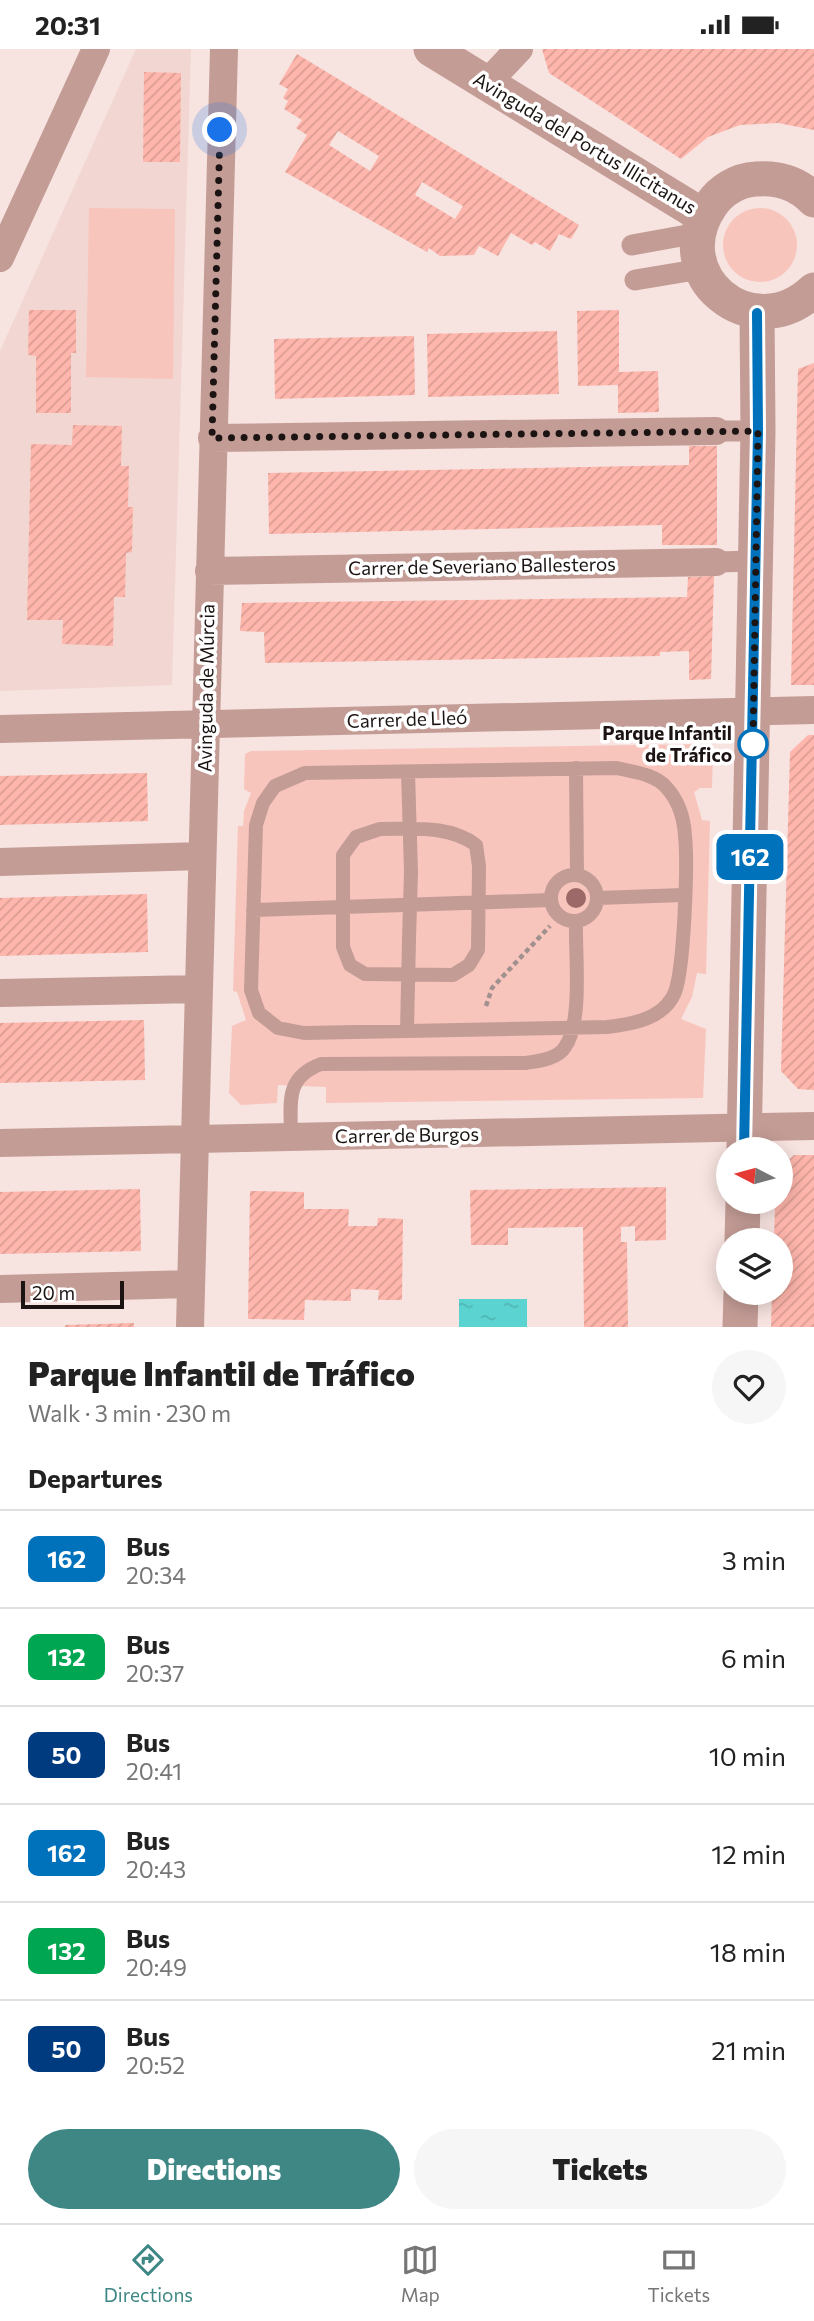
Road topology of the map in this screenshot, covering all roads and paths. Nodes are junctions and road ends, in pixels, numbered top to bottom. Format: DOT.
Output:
graph roads {
  1 [pos="96,49"];
  2 [pos="224,49"];
  3 [pos="432,49"];
  4 [pos="519,49"];
  5 [pos="487,83"];
  6 [pos="811,192"];
  7 [pos="701,224"];
  8 [pos="632,245"];
  9 [pos="0,258"];
  10 [pos="701,269"];
  11 [pos="635,280"];
  12 [pos="814,289"];
  13 [pos="757,313"];
  14 [pos="716,431"];
  15 [pos="758,431"];
  16 [pos="212,438"];
  17 [pos="756,561"];
  18 [pos="716,562"];
  19 [pos="209,571"];
  20 [pos="753,710"];
  21 [pos="814,710"];
  22 [pos="205,725"];
  23 [pos="0,729"];
  24 [pos="576,768"];
  25 [pos="408,772"];
  26 [pos="410,829"];
  27 [pos="202,856"];
  28 [pos="0,862"];
  29 [pos="577,875"];
  30 [pos="683,895"];
  31 [pos="598,898"];
  32 [pos="551,899"];
  33 [pos="478,902"];
  34 [pos="343,907"];
  35 [pos="253,910"];
  36 [pos="576,922"];
  37 [pos="550,926"];
  38 [pos="408,975"];
  39 [pos="198,989"];
  40 [pos="0,993"];
  41 [pos="574,1027"];
  42 [pos="487,1029"];
  43 [pos="407,1031"];
  44 [pos="814,1126"];
  45 [pos="291,1137"];
  46 [pos="744,1137"];
  47 [pos="755,1137"];
  48 [pos="196,1139"];
  49 [pos="716,1139"];
  50 [pos="0,1143"];
  51 [pos="191,1284"];
  52 [pos="0,1289"];
  53 [pos="741,1305"];
  54 [pos="190,1327"];
  55 [pos="740,1327"];
  1 -- 9 [label="street"];
  2 -- 16 [label="street, Avinguda de Múrcia"];
  3 -- 5 [label="street, Avinguda del Portus Illicitanus"];
  4 -- 5 [label="street"];
  5 -- 7 [label="street, Avinguda del Portus Illicitanus"];
  6 -- 7 [label="street"];
  7 -- 8 [label="street"];
  7 -- 10 [label="street"];
  10 -- 11 [label="street"];
  10 -- 13 [label="street"];
  12 -- 13 [label="street"];
  13 -- 15 [label="street"];
  14 -- 15 [label="street"];
  14 -- 16 [label="street"];
  15 -- 17 [label="street"];
  16 -- 19 [label="street, Avinguda de Múrcia"];
  17 -- 18 [label="street, Carrer de Severiano Ballesteros"];
  17 -- 20 [label="street"];
  18 -- 19 [label="street, Carrer de Severiano Ballesteros"];
  19 -- 22 [label="street, Avinguda de Múrcia"];
  20 -- 21 [label="street, Carrer de Lleó"];
  20 -- 22 [label="street, Carrer de Lleó"];
  20 -- 46 [label="street"];
  22 -- 23 [label="street, Carrer de Lleó"];
  22 -- 27 [label="street, Avinguda de Múrcia"];
  24 -- 25 [label="lane"];
  24 -- 29 [label="lane"];
  24 -- 30 [label="lane"];
  25 -- 26 [label="lane"];
  25 -- 35 [label="lane"];
  26 -- 33 [label="lane"];
  26 -- 34 [label="lane"];
  26 -- 38 [label="lane, bridge"];
  27 -- 28 [label="street"];
  27 -- 39 [label="street, Avinguda de Múrcia"];
  29 -- 31 [label="lane"];
  29 -- 32 [label="lane"];
  30 -- 31 [label="lane"];
  30 -- 41 [label="lane"];
  31 -- 36 [label="lane"];
  32 -- 33 [label="lane"];
  32 -- 36 [label="lane"];
  33 -- 34 [label="lane"];
  33 -- 38 [label="lane"];
  34 -- 35 [label="lane"];
  34 -- 38 [label="lane"];
  35 -- 43 [label="lane"];
  36 -- 41 [label="lane"];
  37 -- 42 [label="path"];
  38 -- 43 [label="lane"];
  39 -- 40 [label="street"];
  39 -- 48 [label="street, Avinguda de Múrcia"];
  41 -- 42 [label="lane"];
  41 -- 45 [label="lane"];
  42 -- 43 [label="lane"];
  44 -- 47 [label="street, Carrer de Burgos"];
  45 -- 48 [label="street, Carrer de Burgos"];
  45 -- 49 [label="street, Carrer de Burgos"];
  48 -- 50 [label="street, Carrer de Burgos"];
  48 -- 51 [label="street, Avinguda de Múrcia"];
  51 -- 52 [label="street"];
  51 -- 54 [label="street, Avinguda de Múrcia"];
  53 -- 55 [label="street"];
}
